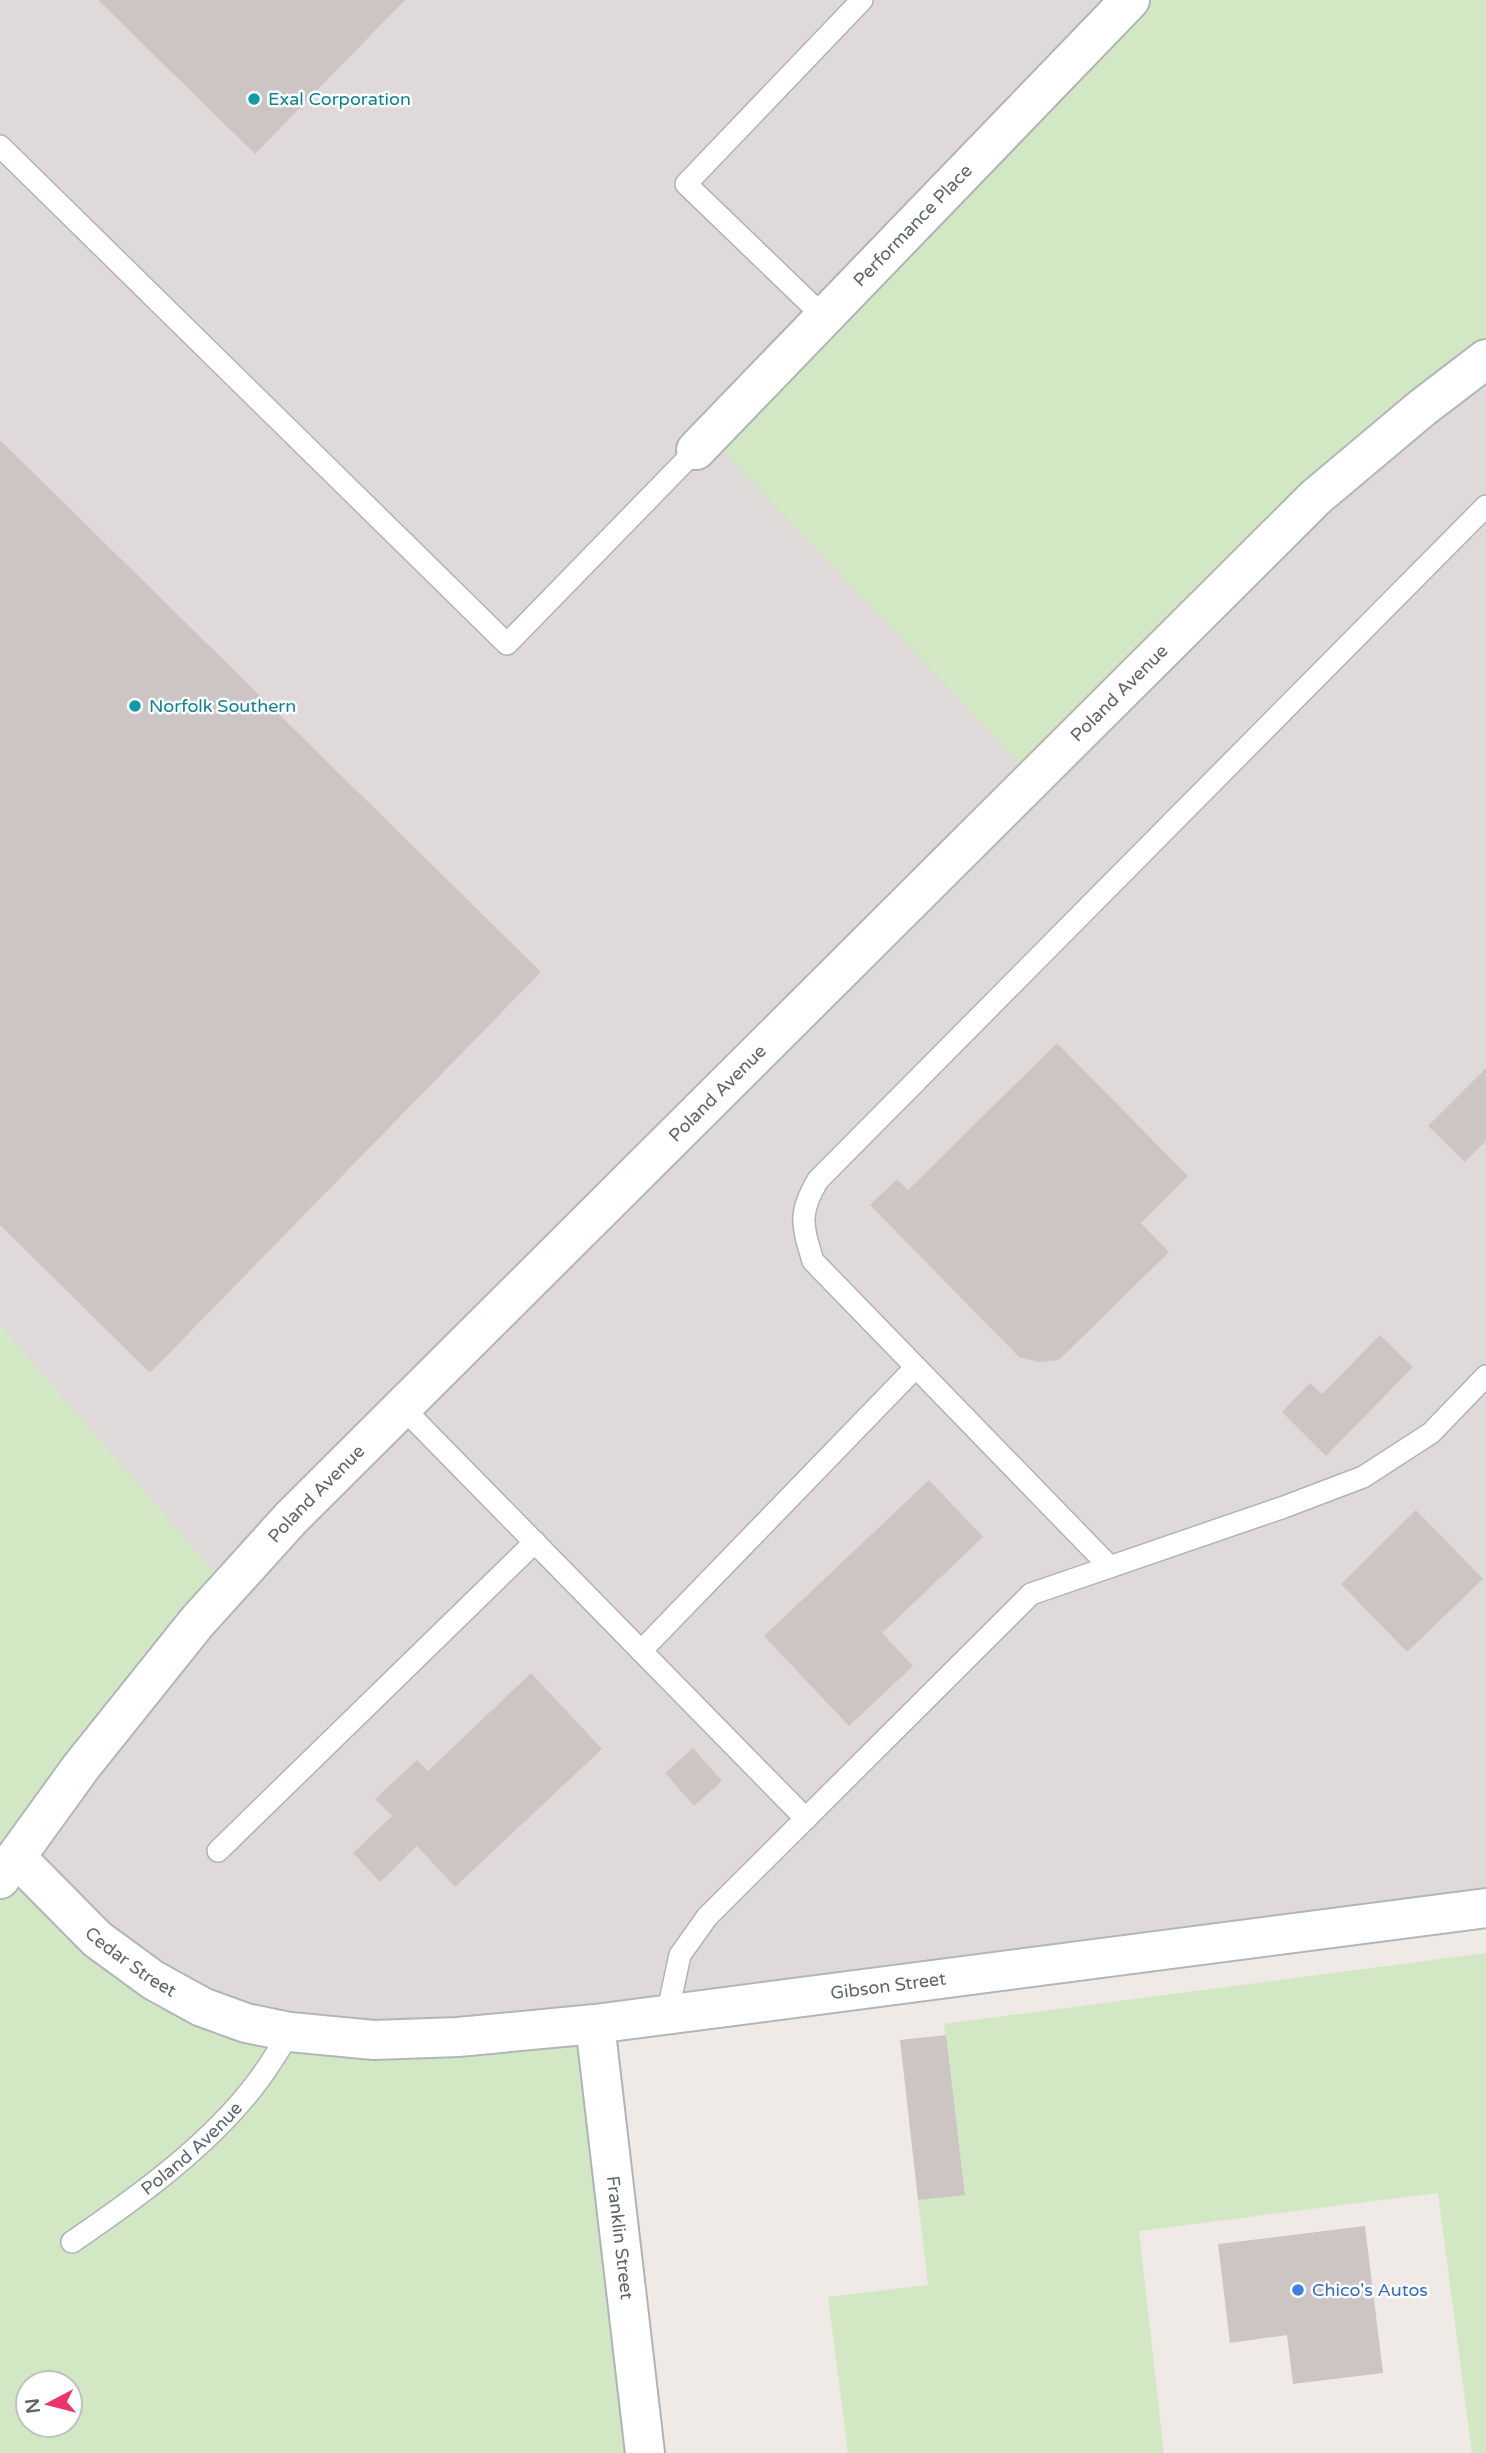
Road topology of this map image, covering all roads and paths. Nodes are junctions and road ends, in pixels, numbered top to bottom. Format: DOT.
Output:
graph roads {
  1 [pos="1129,0"];
  2 [pos="852,3"];
  3 [pos="0,146"];
  4 [pos="824,317"];
  5 [pos="1486,359"];
  6 [pos="696,450"];
  7 [pos="1486,506"];
  8 [pos="916,1367"];
  9 [pos="1486,1376"];
  10 [pos="402,1407"];
  11 [pos="535,1542"];
  12 [pos="1110,1567"];
  13 [pos="642,1651"];
  14 [pos="806,1819"];
  15 [pos="219,1851"];
  16 [pos="5,1859"];
  17 [pos="1486,1908"];
  18 [pos="667,2015"];
  19 [pos="595,2024"];
  20 [pos="290,2032"];
  21 [pos="72,2242"];
  22 [pos="645,2453"];
  1 -- 4 [label="street, Performance Place"];
  2 -- 4 [label="lane"];
  3 -- 6 [label="lane"];
  4 -- 6 [label="street, Performance Place"];
  5 -- 10 [label="street, Poland Avenue"];
  7 -- 8 [label="lane"];
  8 -- 12 [label="lane"];
  8 -- 13 [label="lane"];
  9 -- 12 [label="lane"];
  10 -- 11 [label="lane"];
  10 -- 16 [label="street, Poland Avenue"];
  11 -- 13 [label="lane"];
  11 -- 15 [label="lane"];
  12 -- 14 [label="lane"];
  13 -- 14 [label="lane"];
  14 -- 18 [label="lane"];
  16 -- 20 [label="street, Cedar Street"];
  17 -- 18 [label="street, Gibson Street"];
  18 -- 19 [label="street, Gibson Street"];
  19 -- 20 [label="street, Gibson Street"];
  19 -- 22 [label="street, Franklin Street"];
  20 -- 21 [label="lane, Poland Avenue"];
}
